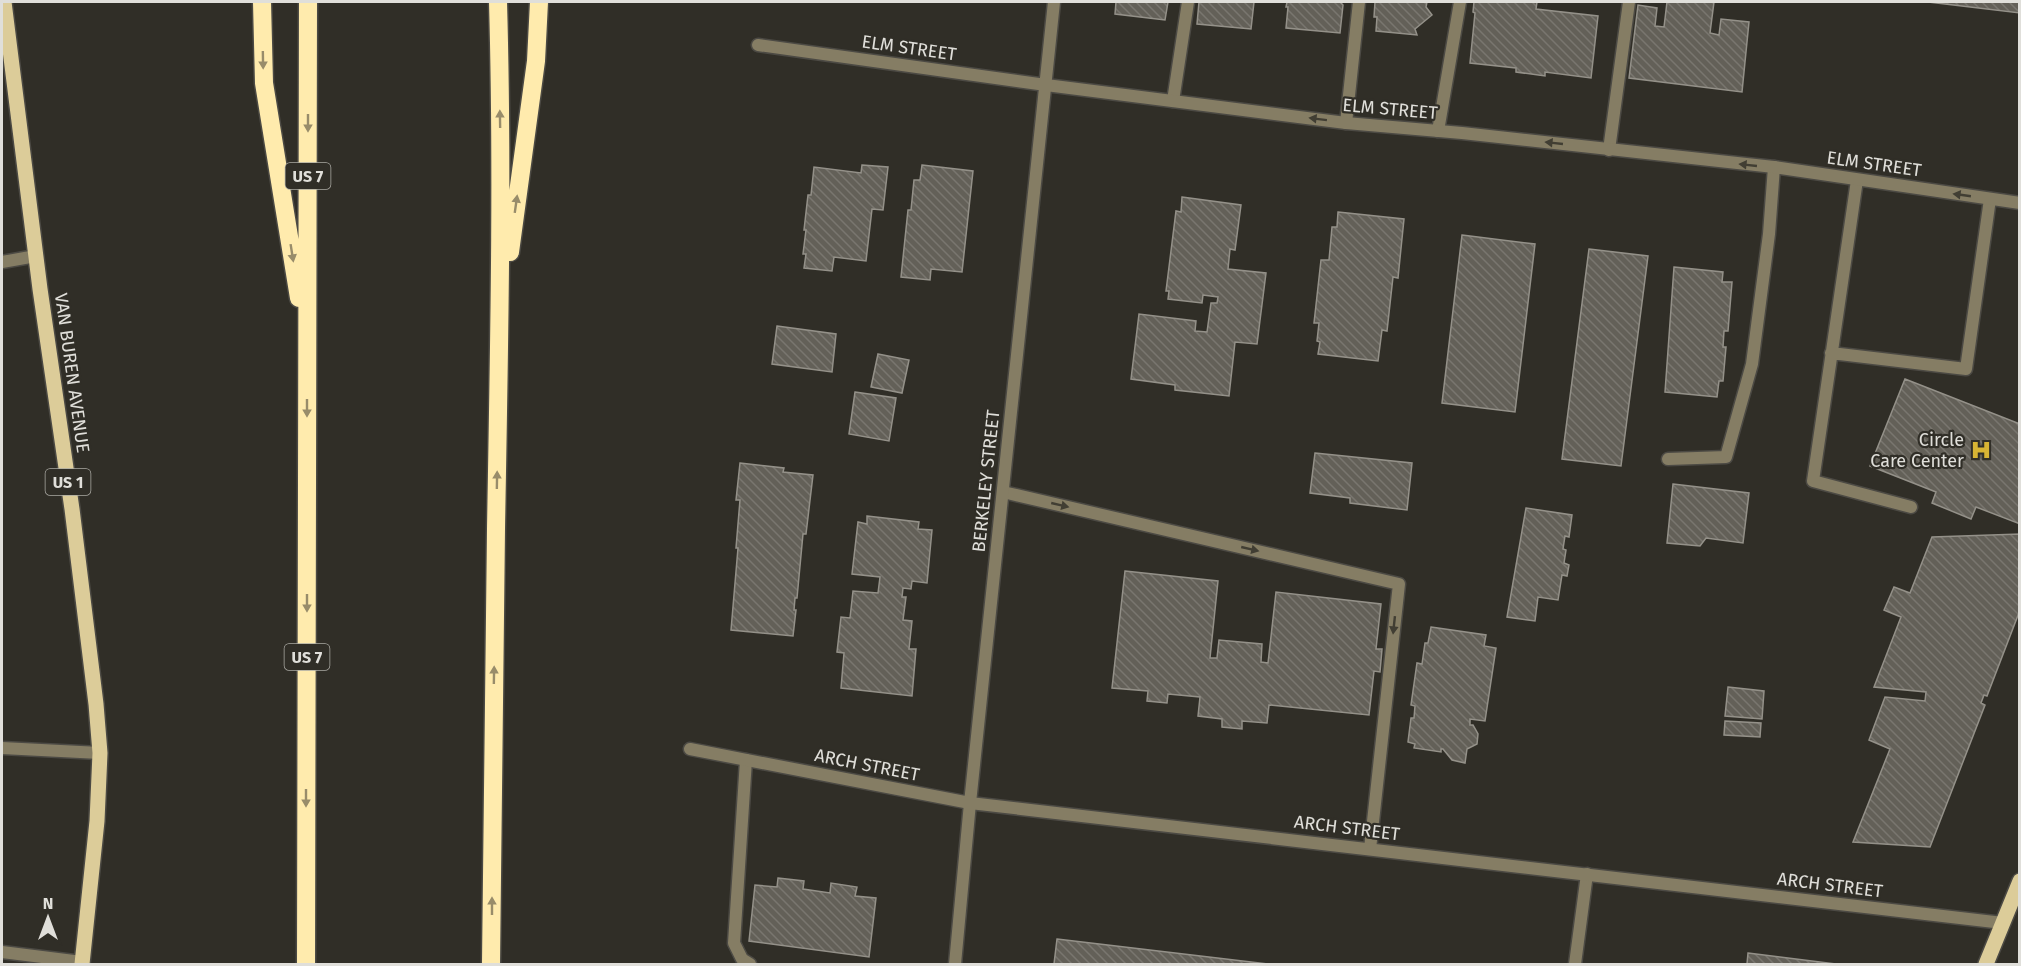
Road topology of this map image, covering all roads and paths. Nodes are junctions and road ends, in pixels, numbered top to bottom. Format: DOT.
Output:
graph roads {
  1 [pos="4,2"];
  2 [pos="262,2"];
  3 [pos="308,2"];
  4 [pos="498,2"];
  5 [pos="539,2"];
  6 [pos="1054,2"];
  7 [pos="1188,2"];
  8 [pos="1359,2"];
  9 [pos="1460,2"];
  10 [pos="1629,2"];
  11 [pos="758,45"];
  12 [pos="1046,85"];
  13 [pos="1173,101"];
  14 [pos="1346,123"];
  15 [pos="1438,131"];
  16 [pos="1609,150"];
  17 [pos="1774,167"];
  18 [pos="1857,180"];
  19 [pos="1990,199"];
  20 [pos="2019,203"];
  21 [pos="36,256"];
  22 [pos="2,262"];
  23 [pos="500,325"];
  24 [pos="308,350"];
  25 [pos="1831,353"];
  26 [pos="1668,459"];
  27 [pos="1003,492"];
  28 [pos="1911,507"];
  29 [pos="2,748"];
  30 [pos="690,749"];
  31 [pos="100,753"];
  32 [pos="746,760"];
  33 [pos="970,803"];
  34 [pos="1370,849"];
  35 [pos="1587,874"];
  36 [pos="2019,881"];
  37 [pos="2003,923"];
  38 [pos="2,952"];
  39 [pos="82,963"];
  40 [pos="306,964"];
  41 [pos="491,964"];
  42 [pos="750,964"];
  43 [pos="955,964"];
  44 [pos="1575,964"];
  45 [pos="1986,964"];
  1 -- 21 [label="main road, VAN BUREN AVENUE / US 1"];
  2 -- 24 [label="highway, one-way"];
  3 -- 24 [label="highway, US 7, one-way"];
  23 -- 4 [label="highway, one-way"];
  23 -- 5 [label="highway, one-way"];
  6 -- 12 [label="street, BERKELEY STREET"];
  7 -- 13 [label="street"];
  8 -- 14 [label="street"];
  9 -- 15 [label="street"];
  10 -- 16 [label="street"];
  11 -- 12 [label="street, ELM STREET"];
  12 -- 13 [label="street, ELM STREET"];
  12 -- 27 [label="street, BERKELEY STREET"];
  14 -- 13 [label="street, ELM STREET, one-way"];
  14 -- 15 [label="street, ELM STREET"];
  16 -- 15 [label="street, ELM STREET, one-way"];
  17 -- 16 [label="street, ELM STREET, one-way"];
  17 -- 18 [label="street, ELM STREET"];
  17 -- 26 [label="street"];
  19 -- 18 [label="street, ELM STREET, one-way"];
  18 -- 25 [label="street"];
  19 -- 20 [label="street, ELM STREET"];
  19 -- 25 [label="street"];
  21 -- 22 [label="street"];
  21 -- 31 [label="main road, VAN BUREN AVENUE / US 1"];
  41 -- 23 [label="highway, one-way"];
  24 -- 40 [label="highway, US 7, one-way"];
  25 -- 28 [label="street"];
  27 -- 33 [label="street, BERKELEY STREET"];
  27 -- 34 [label="street, one-way"];
  29 -- 31 [label="street"];
  30 -- 32 [label="street, ARCH STREET"];
  31 -- 39 [label="main road, VAN BUREN AVENUE / US 1"];
  32 -- 33 [label="street, ARCH STREET"];
  32 -- 42 [label="street"];
  33 -- 34 [label="street, ARCH STREET"];
  33 -- 43 [label="street, BERKELEY STREET"];
  34 -- 35 [label="street, ARCH STREET"];
  35 -- 37 [label="street, ARCH STREET"];
  35 -- 44 [label="street"];
  36 -- 37 [label="main road"];
  37 -- 45 [label="main road"];
  38 -- 39 [label="street"];
}
